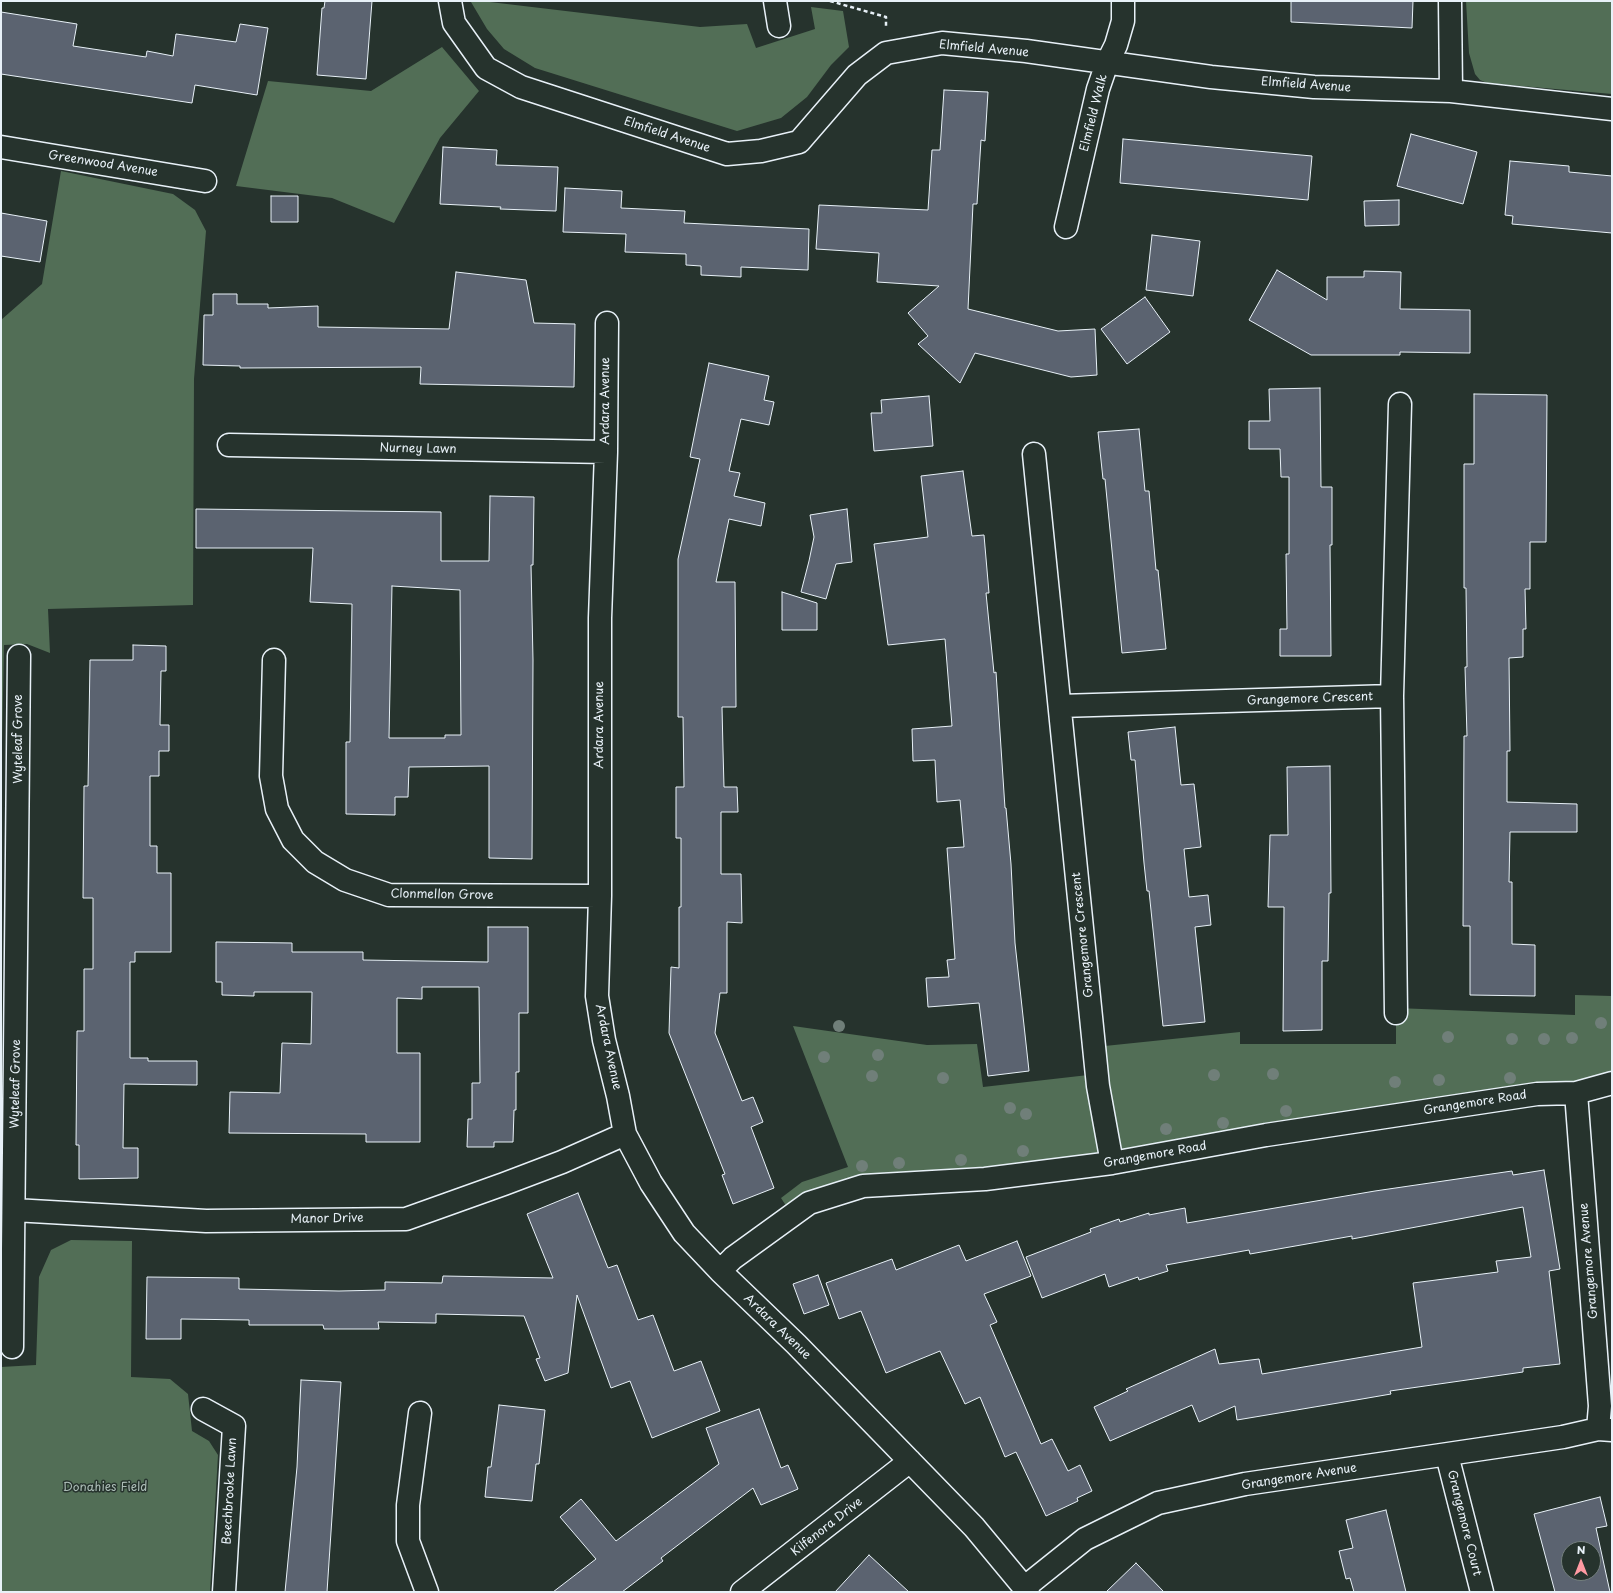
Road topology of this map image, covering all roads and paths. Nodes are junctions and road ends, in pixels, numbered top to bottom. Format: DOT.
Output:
graph roads {
  1 [pos="450,1"];
  2 [pos="775,1"];
  3 [pos="830,1"];
  4 [pos="1123,1"];
  5 [pos="1450,1"];
  6 [pos="779,26"];
  7 [pos="886,53"];
  8 [pos="1107,63"];
  9 [pos="1451,91"];
  10 [pos="1612,109"];
  11 [pos="1,147"];
  12 [pos="205,181"];
  13 [pos="1066,226"];
  14 [pos="607,323"];
  15 [pos="1400,404"];
  16 [pos="229,445"];
  17 [pos="606,452"];
  18 [pos="1034,454"];
  19 [pos="20,656"];
  20 [pos="274,660"];
  21 [pos="1392,696"];
  22 [pos="1060,706"];
  23 [pos="10,821"];
  24 [pos="600,896"];
  25 [pos="1396,1013"];
  26 [pos="1612,1083"];
  27 [pos="1576,1093"];
  28 [pos="624,1134"];
  29 [pos="1112,1163"];
  30 [pos="14,1210"];
  31 [pos="720,1271"];
  32 [pos="12,1347"];
  33 [pos="203,1409"];
  34 [pos="420,1413"];
  35 [pos="1605,1429"];
  36 [pos="1446,1455"];
  37 [pos="910,1461"];
  38 [pos="1026,1589"];
  39 [pos="224,1592"];
  40 [pos="427,1592"];
  41 [pos="742,1592"];
  42 [pos="1482,1592"];
  1 -- 7 [label="street, Elmfield Avenue"];
  2 -- 6 [label="street"];
  3 -- 7 [label="path"];
  4 -- 8 [label="street, Elmfield Walk"];
  5 -- 9 [label="street"];
  7 -- 8 [label="street, Elmfield Avenue"];
  8 -- 9 [label="street, Elmfield Avenue"];
  8 -- 13 [label="street, Elmfield Walk"];
  9 -- 10 [label="street, Elmfield Avenue"];
  11 -- 12 [label="street, Greenwood Avenue"];
  14 -- 17 [label="street, Ardara Avenue"];
  15 -- 21 [label="street"];
  16 -- 17 [label="street, Nurney Lawn"];
  17 -- 24 [label="street, Ardara Avenue"];
  18 -- 22 [label="street, Grangemore Crescent"];
  19 -- 23 [label="street, Wyteleaf Grove"];
  20 -- 24 [label="street, Clonmellon Grove"];
  21 -- 22 [label="street, Grangemore Crescent"];
  21 -- 25 [label="street"];
  22 -- 29 [label="street, Grangemore Crescent"];
  23 -- 30 [label="street, Wyteleaf Grove"];
  24 -- 28 [label="street, Ardara Avenue"];
  26 -- 27 [label="street, Grangemore Road"];
  27 -- 29 [label="street, Grangemore Road"];
  27 -- 35 [label="street, Grangemore Avenue"];
  28 -- 30 [label="street, Manor Drive"];
  28 -- 31 [label="street, Ardara Avenue"];
  29 -- 31 [label="street, Grangemore Road"];
  30 -- 32 [label="street, Wyteleaf Grove"];
  31 -- 37 [label="street, Ardara Avenue"];
  33 -- 39 [label="street, Beechbrooke Lawn"];
  34 -- 40 [label="street"];
  35 -- 36 [label="street, Grangemore Avenue"];
  36 -- 38 [label="street, Grangemore Avenue"];
  36 -- 42 [label="street, Grangemore Court"];
  37 -- 38 [label="street, Ardara Avenue"];
  37 -- 41 [label="street, Kilfenora Drive"];
}
